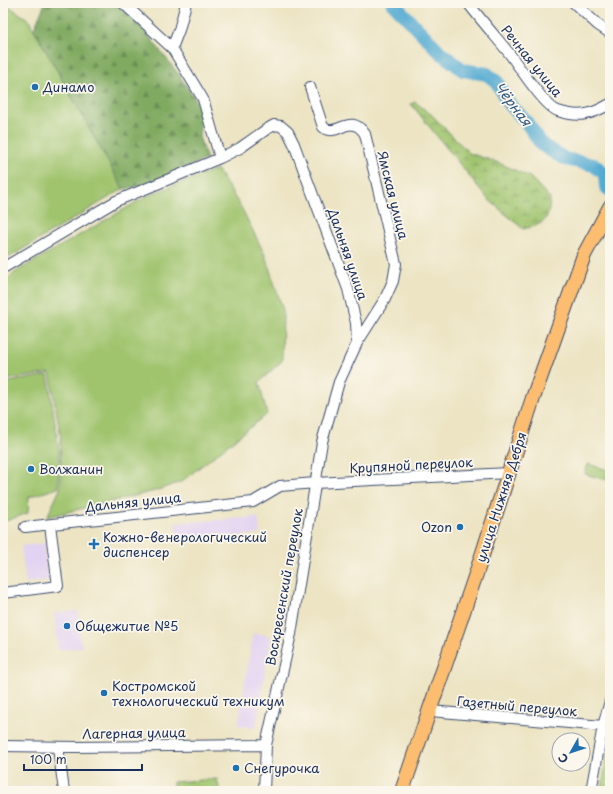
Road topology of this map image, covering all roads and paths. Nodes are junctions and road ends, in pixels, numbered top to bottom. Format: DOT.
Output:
graph roads {
  1 [pos="123,3"];
  2 [pos="186,3"];
  3 [pos="468,3"];
  4 [pos="575,3"];
  5 [pos="610,33"];
  6 [pos="172,48"];
  7 [pos="310,86"];
  8 [pos="610,104"];
  9 [pos="220,158"];
  10 [pos="610,207"];
  11 [pos="3,268"];
  12 [pos="357,342"];
  13 [pos="509,474"];
  14 [pos="315,482"];
  15 [pos="50,524"];
  16 [pos="25,527"];
  17 [pos="3,593"];
  18 [pos="610,701"];
  19 [pos="430,711"];
  20 [pos="603,726"];
  21 [pos="266,745"];
  22 [pos="3,746"];
  23 [pos="58,747"];
  24 [pos="64,791"];
  25 [pos="264,791"];
  26 [pos="402,791"];
  27 [pos="591,791"];
  1 -- 6 [label="street"];
  2 -- 6 [label="street"];
  3 -- 8 [label="street, Речная улица"];
  4 -- 5 [label="street"];
  6 -- 9 [label="street"];
  7 -- 12 [label="street, Ямская улица"];
  9 -- 11 [label="street, Дальняя улица"];
  9 -- 12 [label="street, Дальняя улица"];
  10 -- 13 [label="highway, улица Нижняя Дебря"];
  12 -- 14 [label="street, Дальняя улица"];
  13 -- 14 [label="street, Крупяной переулок"];
  13 -- 19 [label="highway, улица Нижняя Дебря"];
  14 -- 15 [label="street, Дальняя улица"];
  14 -- 21 [label="street, Воскресенский переулок"];
  15 -- 16 [label="street, Дальняя улица"];
  15 -- 17 [label="street"];
  18 -- 20 [label="street"];
  19 -- 20 [label="street, Газетный переулок"];
  19 -- 26 [label="highway, улица Нижняя Дебря"];
  20 -- 27 [label="street"];
  21 -- 23 [label="street, Лагерная улица"];
  21 -- 25 [label="street, Воскресенский переулок"];
  22 -- 23 [label="street, Лагерная улица"];
  23 -- 24 [label="street"];
}
